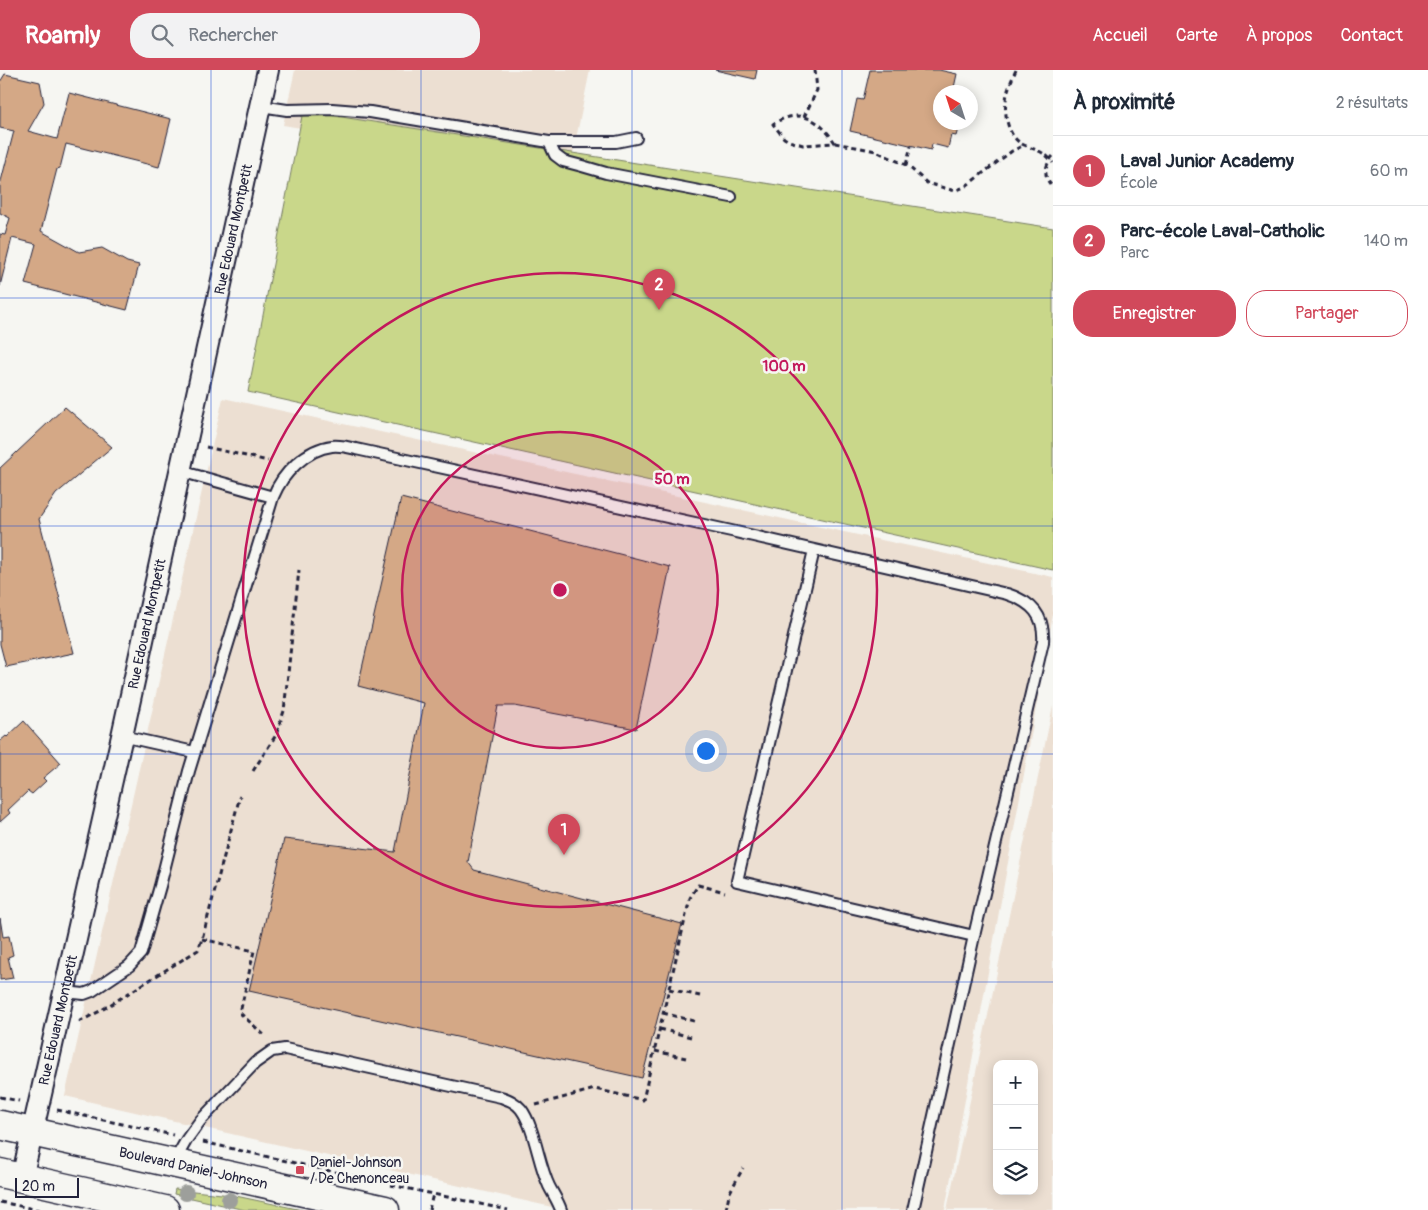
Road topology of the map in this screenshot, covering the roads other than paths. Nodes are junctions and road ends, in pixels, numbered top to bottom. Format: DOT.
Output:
graph roads {
  1 [pos="268,70"];
  2 [pos="261,106"];
  3 [pos="636,138"];
  4 [pos="549,142"];
  5 [pos="731,197"];
  6 [pos="180,471"];
  7 [pos="273,497"];
  8 [pos="814,550"];
  9 [pos="122,736"];
  10 [pos="194,752"];
  11 [pos="974,936"];
  12 [pos="65,992"];
  13 [pos="0,1125"];
  14 [pos="32,1131"];
  15 [pos="174,1164"];
  16 [pos="11,1175"];
  17 [pos="384,1197"];
  18 [pos="165,1210"];
  19 [pos="560,1210"];
  20 [pos="914,1210"];
  1 -- 2 [label="street, Rue Edouard Montpetit"];
  2 -- 4 [label="lane"];
  2 -- 6 [label="street, Rue Edouard Montpetit"];
  3 -- 4 [label="lane"];
  4 -- 5 [label="lane"];
  6 -- 7 [label="lane"];
  6 -- 9 [label="street, Rue Edouard Montpetit"];
  7 -- 8 [label="lane"];
  7 -- 10 [label="lane"];
  8 -- 11 [label="lane"];
  8 -- 11 [label="lane"];
  9 -- 10 [label="lane"];
  9 -- 12 [label="street, Rue Edouard Montpetit"];
  10 -- 12 [label="lane"];
  11 -- 20 [label="lane"];
  12 -- 14 [label="street, Rue Edouard Montpetit"];
  13 -- 14 [label="street, Boulevard Daniel-Johnson"];
  14 -- 15 [label="street, Boulevard Daniel-Johnson"];
  14 -- 16 [label="street, Rue Edouard Montpetit"];
  15 -- 17 [label="street, Boulevard Daniel-Johnson"];
  15 -- 19 [label="lane"];
  16 -- 18 [label="street"];
}
